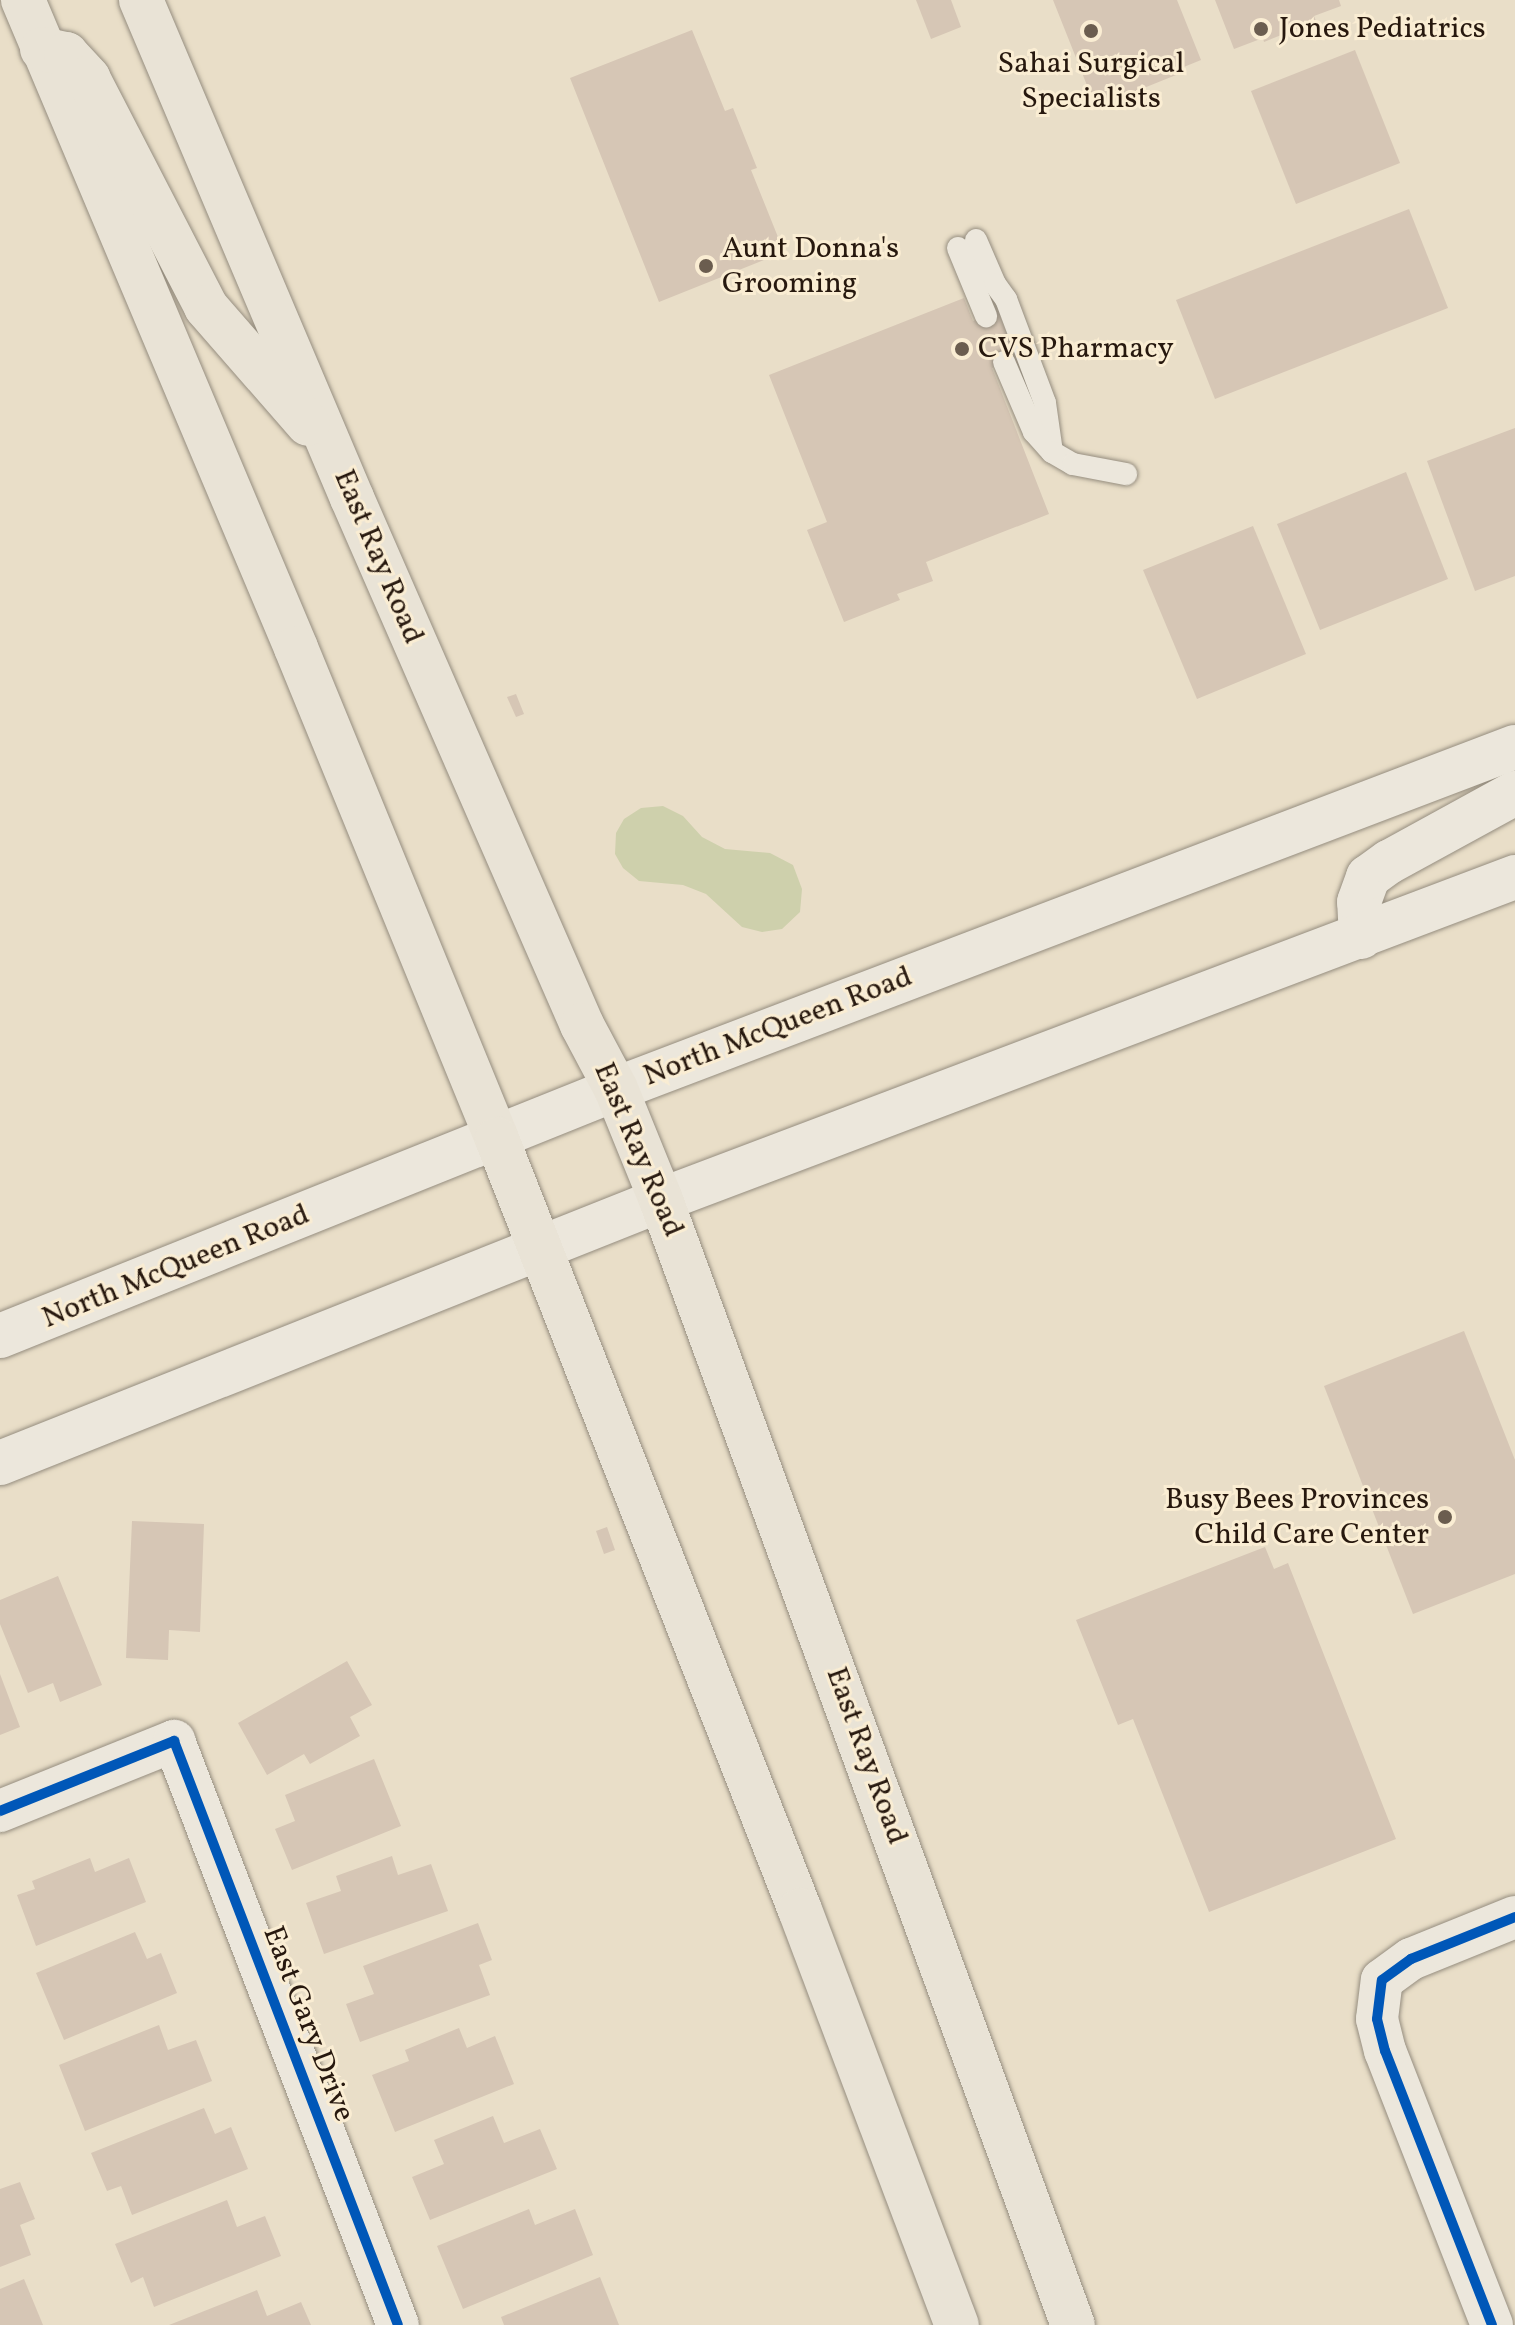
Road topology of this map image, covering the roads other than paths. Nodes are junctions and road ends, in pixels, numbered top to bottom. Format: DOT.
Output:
graph roads {
  1 [pos="23,0"];
  2 [pos="141,0"];
  3 [pos="42,49"];
  4 [pos="986,316"];
  5 [pos="1004,362"];
  6 [pos="1052,452"];
  7 [pos="334,455"];
  8 [pos="1126,474"];
  9 [pos="1515,747"];
  10 [pos="1515,793"];
  11 [pos="1515,877"];
  12 [pos="1361,937"];
  13 [pos="616,1089"];
  14 [pos="497,1139"];
  15 [pos="661,1200"];
  16 [pos="541,1249"];
  17 [pos="0,1336"];
  18 [pos="0,1463"];
  19 [pos="0,1811"];
  20 [pos="1515,1917"];
  21 [pos="398,2325"];
  22 [pos="957,2325"];
  23 [pos="1073,2325"];
  24 [pos="1492,2325"];
  1 -- 3 [label="main road"];
  2 -- 7 [label="main road, East Ray Road"];
  3 -- 7 [label="main road"];
  3 -- 14 [label="main road"];
  4 -- 6 [label="lane"];
  5 -- 6 [label="lane"];
  6 -- 8 [label="lane"];
  7 -- 13 [label="main road, East Ray Road"];
  9 -- 13 [label="main road, North McQueen Road"];
  10 -- 12 [label="main road"];
  11 -- 12 [label="main road"];
  12 -- 15 [label="main road"];
  13 -- 14 [label="main road, North McQueen Road"];
  13 -- 15 [label="main road, East Ray Road"];
  14 -- 16 [label="main road"];
  14 -- 17 [label="main road, North McQueen Road"];
  15 -- 16 [label="main road"];
  15 -- 23 [label="main road, East Ray Road"];
  16 -- 18 [label="main road"];
  16 -- 22 [label="main road"];
  19 -- 21 [label="street, East Gary Drive"];
  20 -- 24 [label="street"];
}
